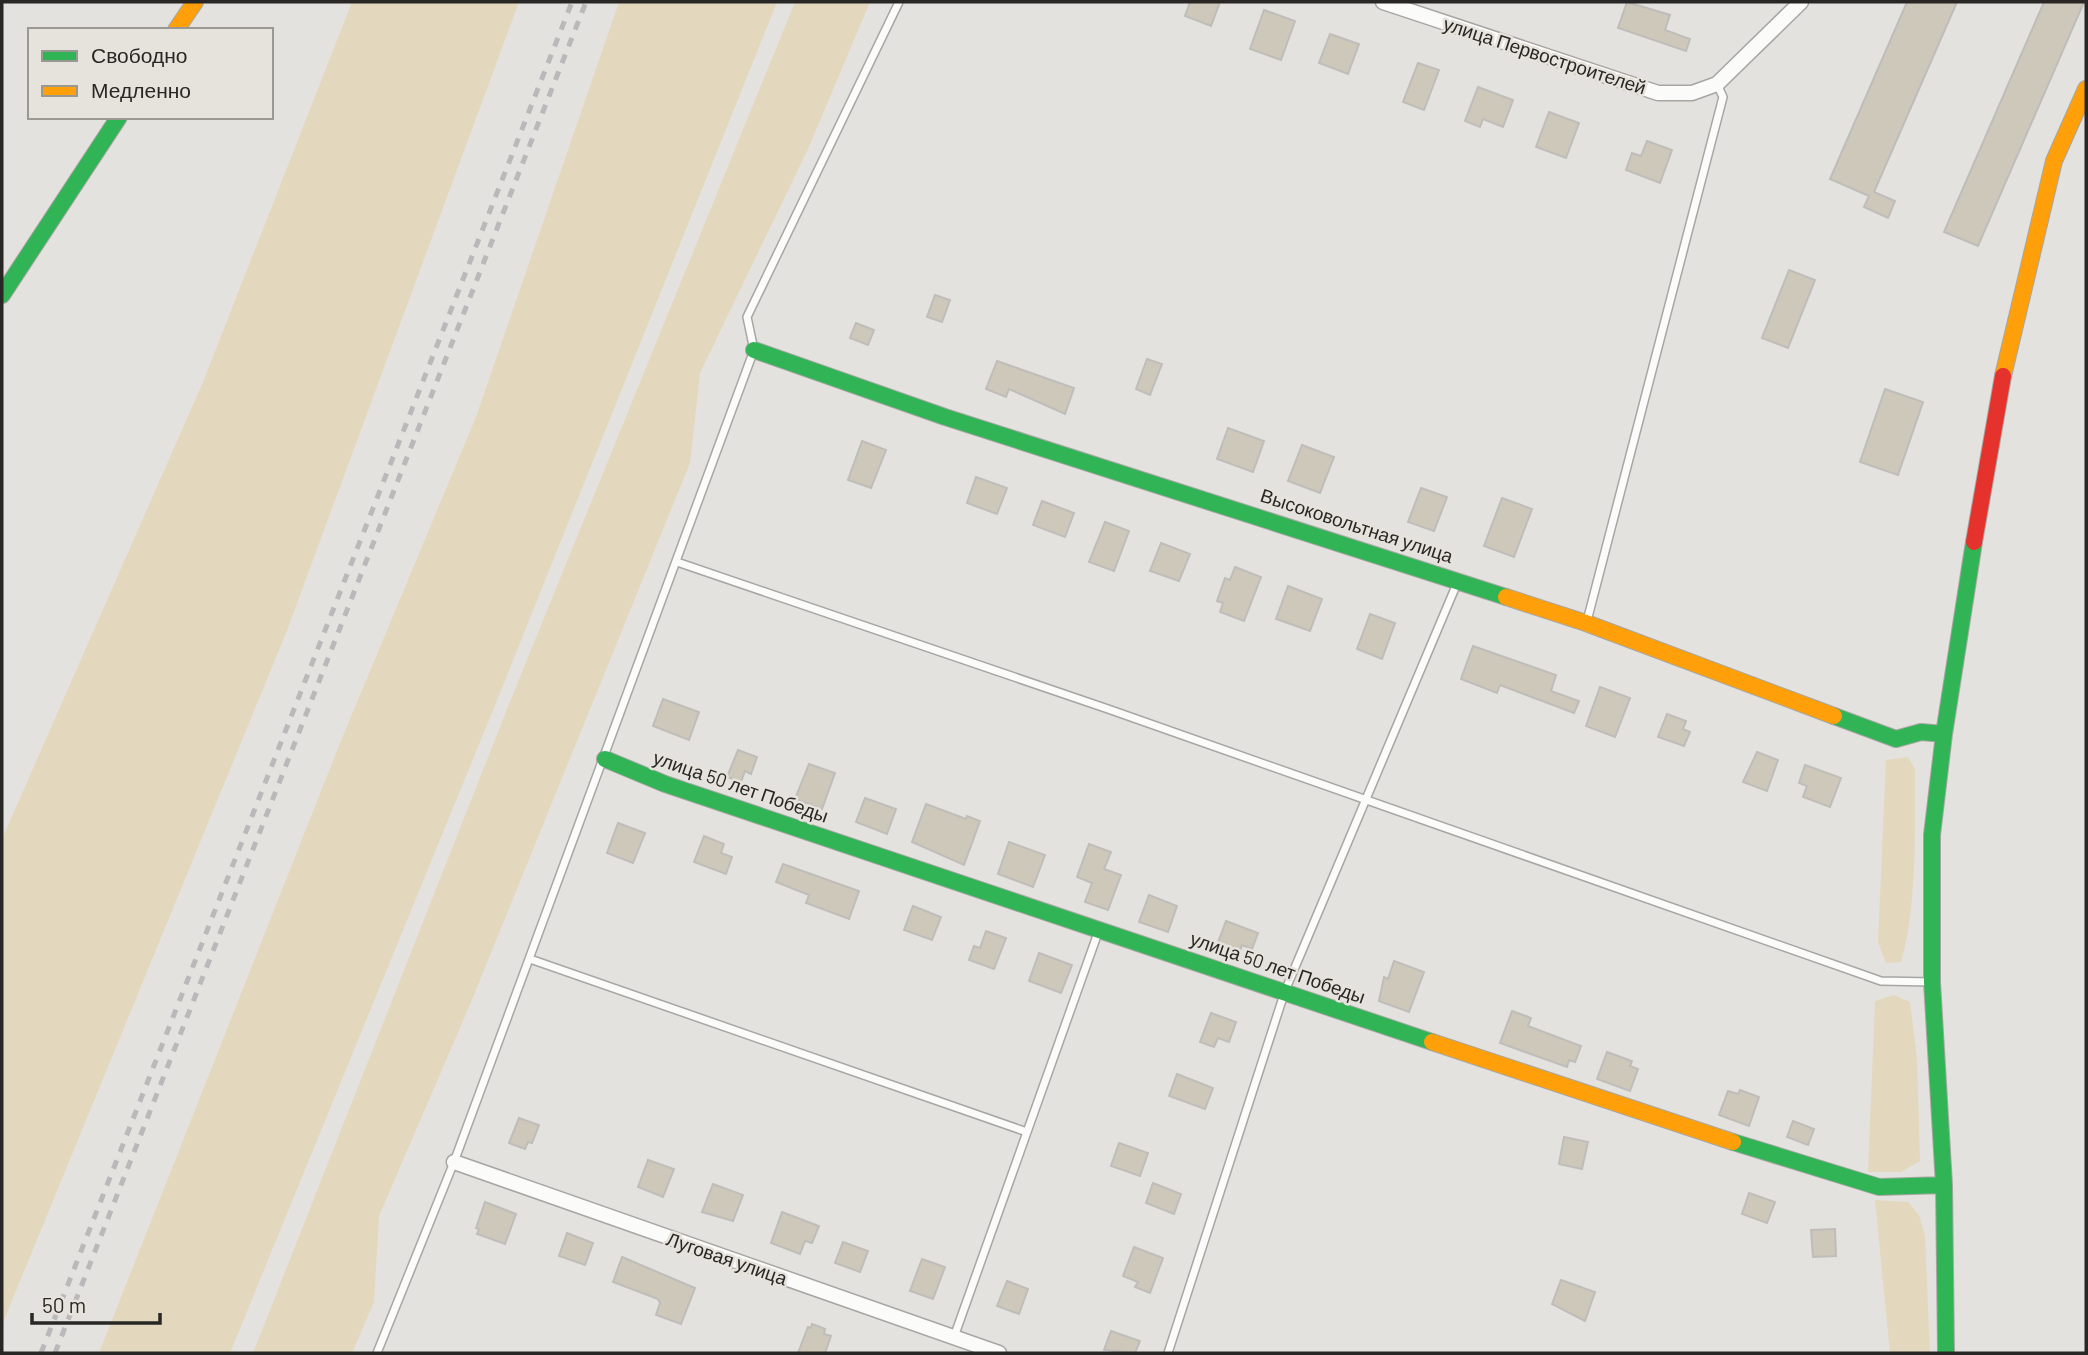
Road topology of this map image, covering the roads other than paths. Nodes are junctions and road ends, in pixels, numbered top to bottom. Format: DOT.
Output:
graph roads {
  1 [pos="195,2"];
  2 [pos="899,2"];
  3 [pos="1383,2"];
  4 [pos="1801,2"];
  5 [pos="177,28"];
  6 [pos="1717,84"];
  7 [pos="2086,89"];
  8 [pos="118,119"];
  9 [pos="2,295"];
  10 [pos="754,350"];
  11 [pos="677,562"];
  12 [pos="1459,580"];
  13 [pos="1586,623"];
  14 [pos="1944,734"];
  15 [pos="605,759"];
  16 [pos="1366,800"];
  17 [pos="1099,929"];
  18 [pos="530,959"];
  19 [pos="1932,982"];
  20 [pos="1286,991"];
  21 [pos="1027,1132"];
  22 [pos="454,1162"];
  23 [pos="1944,1185"];
  24 [pos="954,1338"];
  25 [pos="377,1353"];
  26 [pos="999,1353"];
  27 [pos="1168,1353"];
  28 [pos="1946,1353"];
  1 -- 5 [label="street"];
  2 -- 10 [label="lane"];
  3 -- 6 [label="street, улица Первостроителей"];
  4 -- 6 [label="street, улица Первостроителей"];
  6 -- 13 [label="lane"];
  7 -- 14 [label="street"];
  8 -- 9 [label="street"];
  10 -- 11 [label="lane"];
  10 -- 12 [label="street, Высоковольтная улица"];
  11 -- 15 [label="lane"];
  11 -- 16 [label="lane"];
  12 -- 13 [label="street, Высоковольтная улица"];
  12 -- 16 [label="lane"];
  13 -- 14 [label="street, Высоковольтная улица"];
  14 -- 19 [label="street"];
  15 -- 17 [label="street, улица 50 лет Победы"];
  15 -- 18 [label="lane"];
  16 -- 19 [label="lane"];
  16 -- 20 [label="lane"];
  17 -- 20 [label="street, улица 50 лет Победы"];
  17 -- 21 [label="lane"];
  18 -- 21 [label="lane"];
  18 -- 22 [label="lane"];
  19 -- 23 [label="street"];
  20 -- 23 [label="street, улица 50 лет Победы"];
  20 -- 27 [label="lane"];
  21 -- 24 [label="lane"];
  22 -- 24 [label="street, Луговая улица"];
  22 -- 25 [label="lane"];
  23 -- 28 [label="street"];
  24 -- 26 [label="street, Луговая улица"];
}
